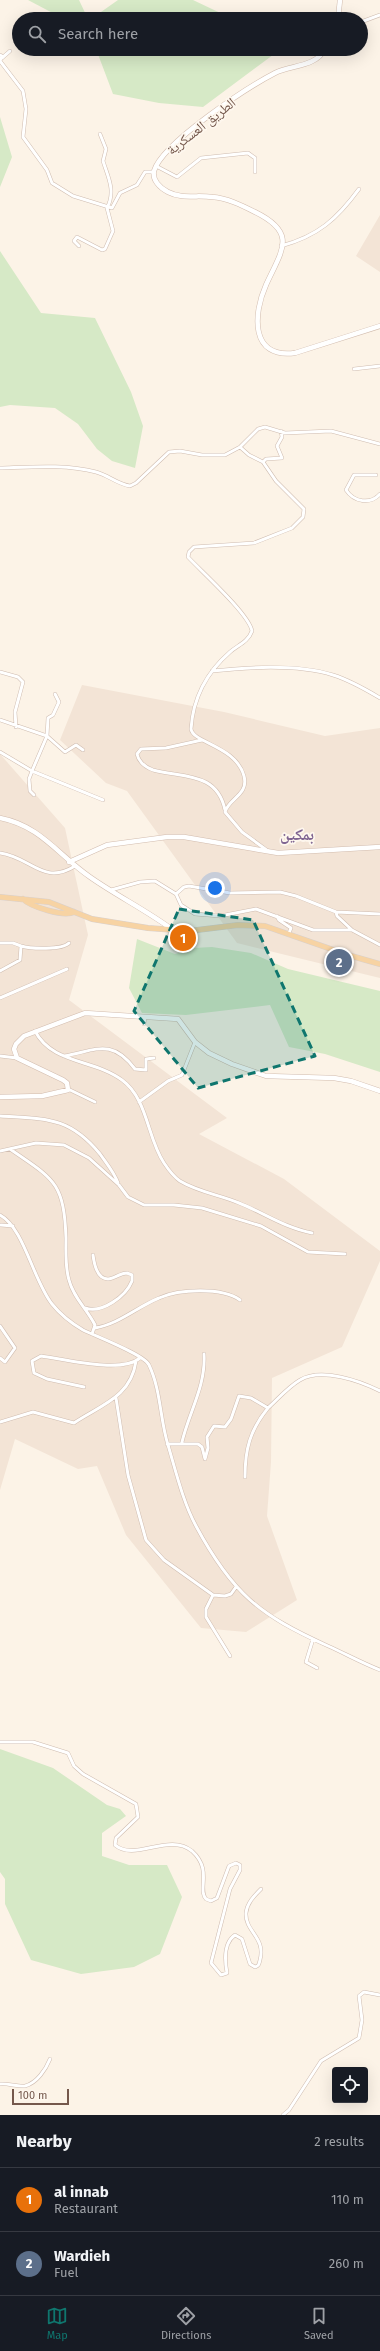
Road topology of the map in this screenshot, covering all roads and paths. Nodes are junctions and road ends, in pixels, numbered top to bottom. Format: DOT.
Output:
graph roads {
  1 [pos="340,0"];
  2 [pos="340,12"];
  3 [pos="380,15"];
  4 [pos="368,19"];
  5 [pos="10,51"];
  6 [pos="0,54"];
  7 [pos="319,56"];
  8 [pos="0,60"];
  9 [pos="100,134"];
  10 [pos="156,166"];
  11 [pos="154,172"];
  12 [pos="255,172"];
  13 [pos="359,189"];
  14 [pos="107,208"];
  15 [pos="79,246"];
  16 [pos="282,246"];
  17 [pos="380,326"];
  18 [pos="380,366"];
  19 [pos="354,369"];
  20 [pos="281,431"];
  21 [pos="380,444"];
  22 [pos="240,447"];
  23 [pos="263,462"];
  24 [pos="0,468"];
  25 [pos="376,475"];
  26 [pos="380,494"];
  27 [pos="212,671"];
  28 [pos="0,672"];
  29 [pos="55,694"];
  30 [pos="380,698"];
  31 [pos="0,720"];
  32 [pos="16,727"];
  33 [pos="47,736"];
  34 [pos="203,740"];
  35 [pos="83,750"];
  36 [pos="0,752"];
  37 [pos="32,772"];
  38 [pos="34,795"];
  39 [pos="103,800"];
  40 [pos="225,812"];
  41 [pos="0,818"];
  42 [pos="380,847"];
  43 [pos="269,852"];
  44 [pos="0,853"];
  45 [pos="69,862"];
  46 [pos="75,866"];
  47 [pos="111,890"];
  48 [pos="176,894"];
  49 [pos="0,897"];
  50 [pos="23,899"];
  51 [pos="50,902"];
  52 [pos="48,909"];
  53 [pos="74,912"];
  54 [pos="336,912"];
  55 [pos="380,914"];
  56 [pos="277,916"];
  57 [pos="173,930"];
  58 [pos="352,930"];
  59 [pos="289,933"];
  60 [pos="0,943"];
  61 [pos="70,943"];
  62 [pos="380,945"];
  63 [pos="21,946"];
  64 [pos="380,964"];
  65 [pos="67,969"];
  66 [pos="0,971"];
  67 [pos="0,998"];
  68 [pos="145,1017"];
  69 [pos="144,1024"];
  70 [pos="35,1031"];
  71 [pos="195,1042"];
  72 [pos="0,1056"];
  73 [pos="62,1056"];
  74 [pos="17,1058"];
  75 [pos="154,1058"];
  76 [pos="68,1089"];
  77 [pos="380,1092"];
  78 [pos="0,1097"];
  79 [pos="95,1102"];
  80 [pos="139,1102"];
  81 [pos="0,1116"];
  82 [pos="10,1149"];
  83 [pos="0,1151"];
  84 [pos="119,1185"];
  85 [pos="0,1215"];
  86 [pos="1,1225"];
  87 [pos="13,1226"];
  88 [pos="312,1233"];
  89 [pos="345,1254"];
  90 [pos="93,1255"];
  91 [pos="240,1300"];
  92 [pos="85,1308"];
  93 [pos="0,1326"];
  94 [pos="96,1328"];
  95 [pos="92,1334"];
  96 [pos="204,1354"];
  97 [pos="0,1358"];
  98 [pos="140,1358"];
  99 [pos="136,1361"];
  100 [pos="84,1387"];
  101 [pos="380,1391"];
  102 [pos="116,1398"];
  103 [pos="268,1408"];
  104 [pos="0,1422"];
  105 [pos="182,1442"];
  106 [pos="167,1444"];
  107 [pos="245,1477"];
  108 [pos="236,1587"];
  109 [pos="213,1595"];
  110 [pos="313,1639"];
  111 [pos="230,1656"];
  112 [pos="317,1668"];
  113 [pos="380,1670"];
  114 [pos="0,1742"];
  115 [pos="261,1889"];
  116 [pos="380,1995"];
  117 [pos="50,2059"];
  118 [pos="0,2084"];
  119 [pos="283,2115"];
  1 -- 2 [label="main road"];
  3 -- 4 [label="street"];
  5 -- 8 [label="street"];
  6 -- 8 [label="street"];
  7 -- 10 [label="main road, الطريق العسكرية"];
  8 -- 14 [label="street"];
  9 -- 14 [label="street"];
  10 -- 11 [label="main road, الطريق العسكرية"];
  10 -- 12 [label="street"];
  11 -- 14 [label="street"];
  11 -- 16 [label="main road"];
  13 -- 16 [label="street"];
  14 -- 15 [label="street"];
  16 -- 17 [label="main road"];
  18 -- 19 [label="street"];
  20 -- 21 [label="street"];
  20 -- 22 [label="street"];
  20 -- 23 [label="street"];
  22 -- 23 [label="street"];
  22 -- 24 [label="street"];
  23 -- 27 [label="street"];
  25 -- 26 [label="street"];
  27 -- 30 [label="street"];
  27 -- 34 [label="street"];
  28 -- 32 [label="street"];
  29 -- 33 [label="street"];
  31 -- 32 [label="street"];
  32 -- 33 [label="street"];
  33 -- 35 [label="street"];
  33 -- 37 [label="street"];
  34 -- 40 [label="street"];
  34 -- 40 [label="street"];
  36 -- 37 [label="street"];
  37 -- 38 [label="street"];
  37 -- 39 [label="street"];
  40 -- 43 [label="street"];
  41 -- 45 [label="main road"];
  42 -- 43 [label="main road"];
  43 -- 45 [label="main road"];
  44 -- 46 [label="street"];
  45 -- 46 [label="main road"];
  46 -- 47 [label="main road"];
  47 -- 48 [label="street"];
  47 -- 57 [label="main road"];
  48 -- 54 [label="street"];
  48 -- 56 [label="street"];
  49 -- 50 [label="main road"];
  50 -- 51 [label="main road"];
  50 -- 52 [label="main road"];
  51 -- 52 [label="main road"];
  51 -- 53 [label="main road"];
  52 -- 53 [label="main road"];
  53 -- 57 [label="main road"];
  54 -- 55 [label="street"];
  54 -- 58 [label="street"];
  56 -- 58 [label="street"];
  56 -- 59 [label="street"];
  57 -- 59 [label="main road"];
  58 -- 62 [label="street"];
  59 -- 64 [label="main road"];
  60 -- 63 [label="street"];
  61 -- 63 [label="street"];
  63 -- 66 [label="street"];
  65 -- 67 [label="street"];
  68 -- 69 [label="street"];
  68 -- 70 [label="main road"];
  68 -- 71 [label="main road"];
  70 -- 73 [label="street"];
  70 -- 74 [label="main road"];
  71 -- 77 [label="main road"];
  71 -- 80 [label="street"];
  72 -- 74 [label="street"];
  73 -- 75 [label="street"];
  73 -- 80 [label="street"];
  74 -- 76 [label="main road"];
  76 -- 78 [label="main road"];
  76 -- 79 [label="street"];
  80 -- 88 [label="street"];
  81 -- 84 [label="street"];
  82 -- 83 [label="street"];
  82 -- 84 [label="street"];
  82 -- 92 [label="street"];
  84 -- 89 [label="street"];
  85 -- 87 [label="street"];
  86 -- 87 [label="street"];
  87 -- 95 [label="street"];
  90 -- 92 [label="street"];
  91 -- 94 [label="street"];
  92 -- 94 [label="street"];
  93 -- 97 [label="street"];
  94 -- 95 [label="street"];
  95 -- 98 [label="street"];
  96 -- 105 [label="street"];
  98 -- 99 [label="street"];
  98 -- 106 [label="street"];
  99 -- 100 [label="street"];
  99 -- 102 [label="street"];
  101 -- 103 [label="street"];
  102 -- 104 [label="street"];
  102 -- 109 [label="street"];
  103 -- 105 [label="street"];
  103 -- 107 [label="street"];
  105 -- 106 [label="street"];
  106 -- 108 [label="street"];
  108 -- 109 [label="street"];
  108 -- 110 [label="street"];
  109 -- 111 [label="street"];
  110 -- 112 [label="street"];
  110 -- 113 [label="street"];
  114 -- 115 [label="street"];
  116 -- 119 [label="street"];
  117 -- 118 [label="street"];
}
